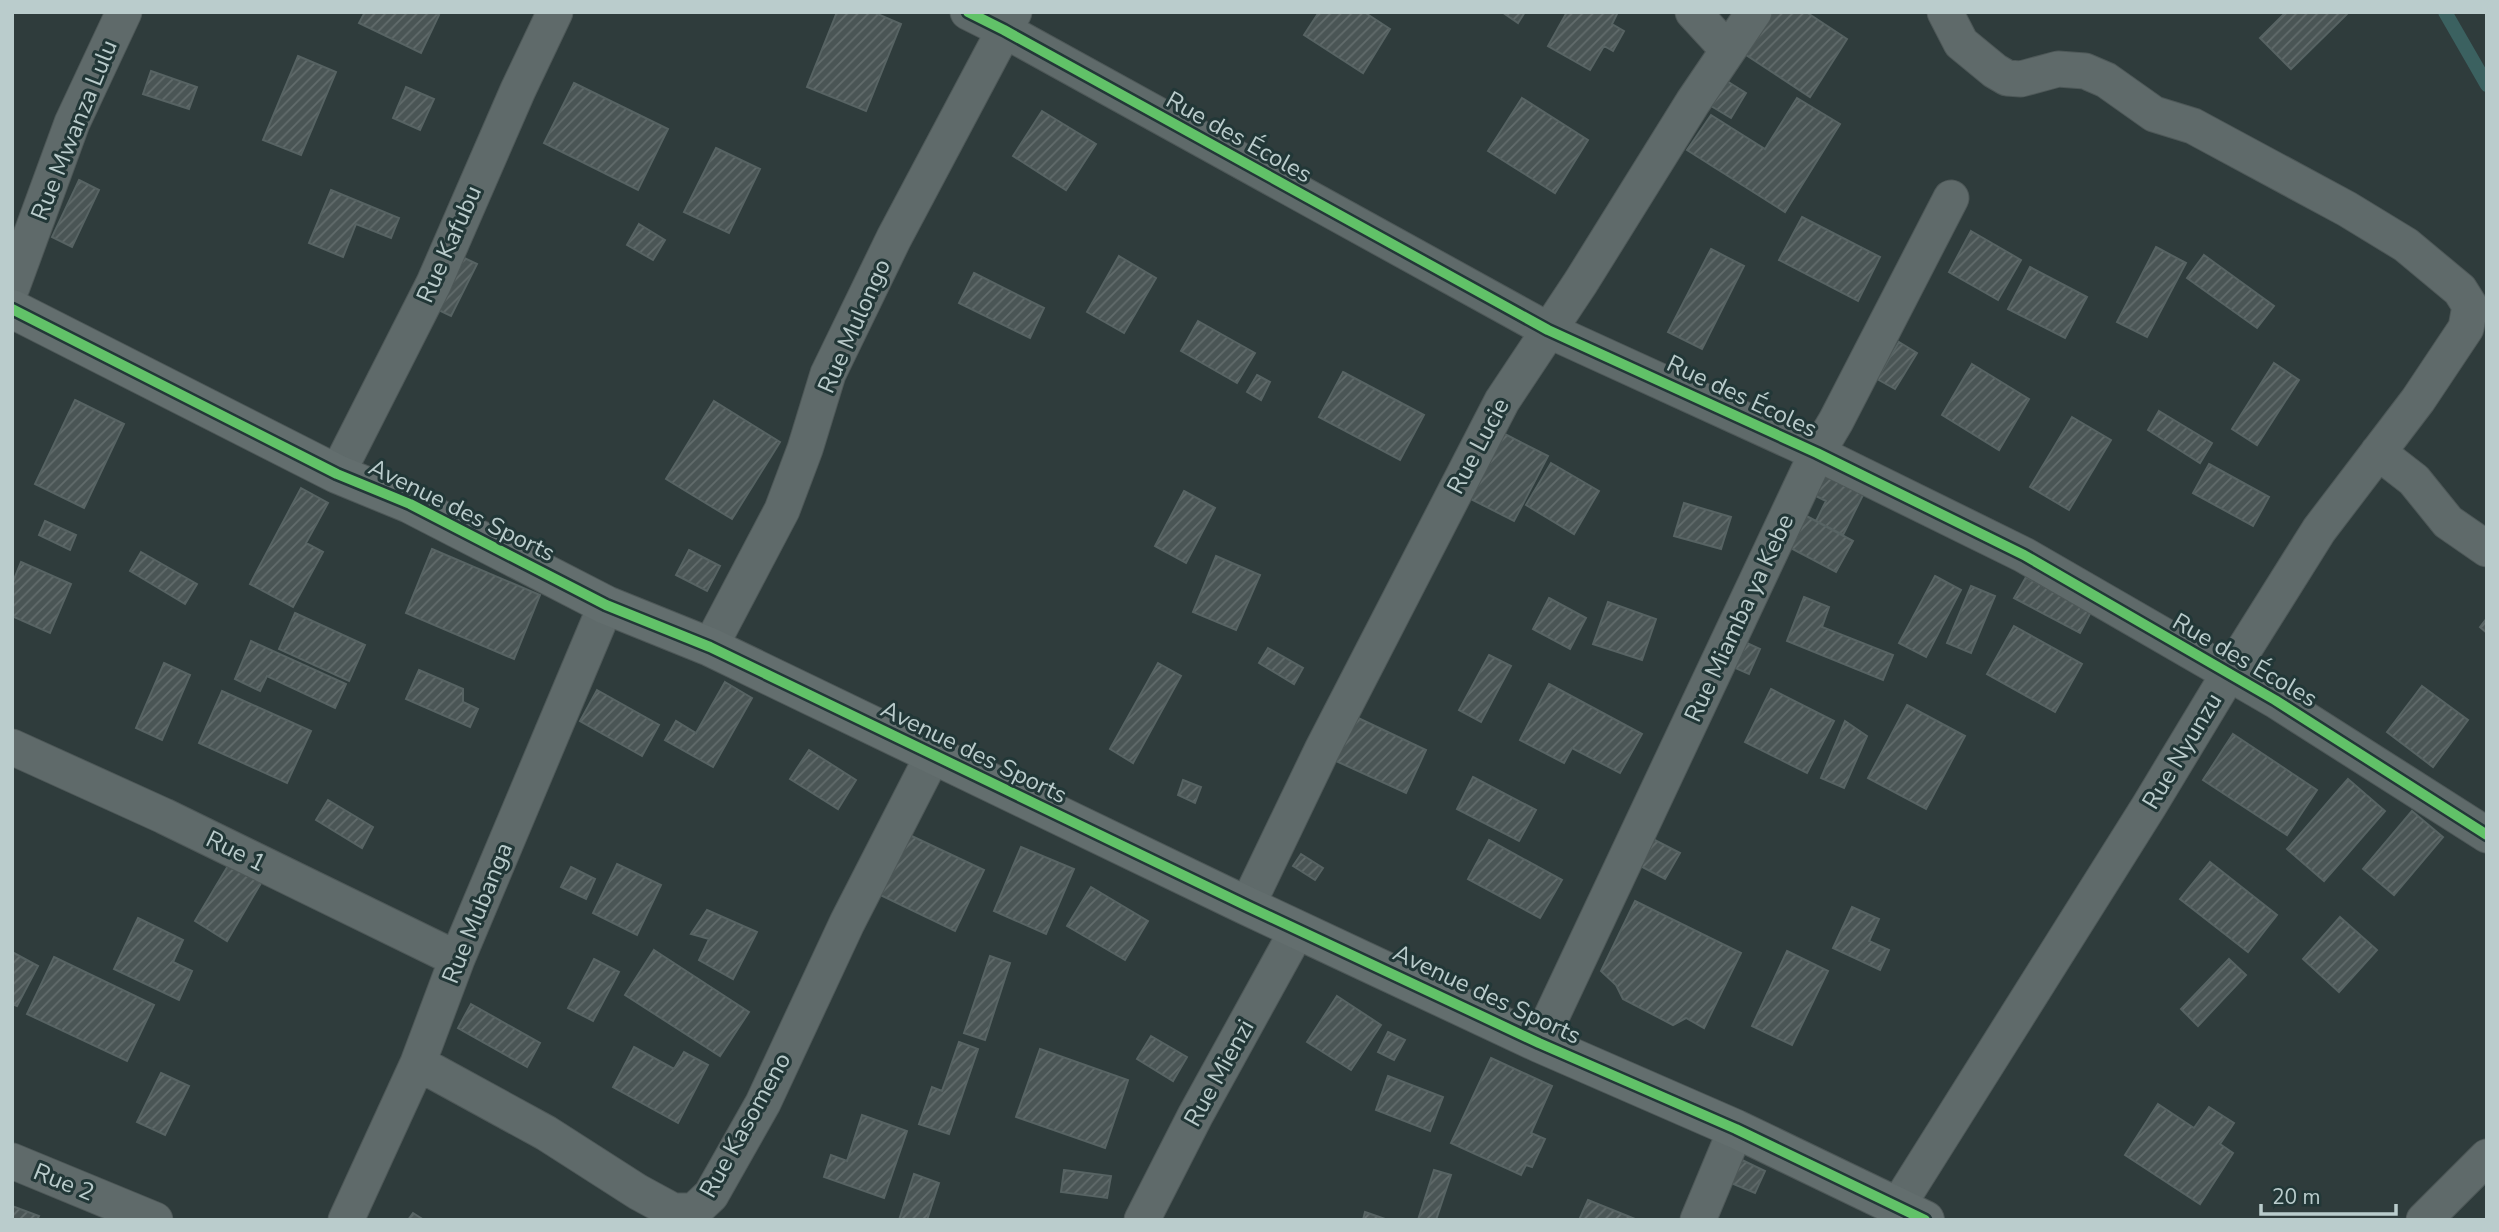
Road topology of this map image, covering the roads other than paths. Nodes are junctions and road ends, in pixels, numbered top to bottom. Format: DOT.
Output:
graph roads {
  1 [pos="124,12"];
  2 [pos="555,12"];
  3 [pos="968,12"];
  4 [pos="1693,12"];
  5 [pos="1754,12"];
  6 [pos="1945,12"];
  7 [pos="1009,21"];
  8 [pos="1728,50"];
  9 [pos="1951,198"];
  10 [pos="12,287"];
  11 [pos="12,309"];
  12 [pos="1548,330"];
  13 [pos="2378,452"];
  14 [pos="1817,453"];
  15 [pos="337,474"];
  16 [pos="2487,549"];
  17 [pos="606,606"];
  18 [pos="710,647"];
  19 [pos="2228,675"];
  20 [pos="12,747"];
  21 [pos="933,755"];
  22 [pos="2487,835"];
  23 [pos="1247,906"];
  24 [pos="1298,929"];
  25 [pos="457,959"];
  26 [pos="1539,1043"];
  27 [pos="418,1063"];
  28 [pos="1736,1129"];
  29 [pos="2487,1157"];
  30 [pos="12,1161"];
  31 [pos="1911,1213"];
  32 [pos="155,1220"];
  33 [pos="346,1220"];
  34 [pos="1142,1220"];
  35 [pos="1698,1220"];
  36 [pos="2424,1220"];
  1 -- 10 [label="street, Rue Mwanza Lulu"];
  2 -- 15 [label="street, Rue Kafubu"];
  3 -- 7 [label="street, Rue des Écoles"];
  4 -- 8 [label="street"];
  5 -- 8 [label="street, Rue Lucie"];
  6 -- 13 [label="street, Rue Nyunzu"];
  7 -- 12 [label="street, Rue des Écoles"];
  7 -- 18 [label="street, Rue Mulongo"];
  8 -- 12 [label="street, Rue Lucie"];
  9 -- 14 [label="street, Rue Miamba ya Kebe"];
  11 -- 15 [label="street, Avenue des Sports"];
  12 -- 14 [label="street, Rue des Écoles"];
  12 -- 23 [label="street, Rue Lucie"];
  13 -- 16 [label="street"];
  13 -- 19 [label="street, Rue Nyunzu"];
  14 -- 19 [label="street, Rue des Écoles"];
  14 -- 26 [label="street, Rue Miamba ya Kebe"];
  15 -- 17 [label="street, Avenue des Sports"];
  17 -- 18 [label="street, Avenue des Sports"];
  17 -- 25 [label="street, Rue Mubanga"];
  18 -- 21 [label="street, Avenue des Sports"];
  19 -- 22 [label="street, Rue des Écoles"];
  19 -- 31 [label="street, Rue Nyunzu"];
  20 -- 25 [label="street, Rue 1"];
  21 -- 23 [label="street, Avenue des Sports"];
  21 -- 27 [label="street, Rue Kasomeno"];
  23 -- 24 [label="street, Avenue des Sports"];
  24 -- 26 [label="street, Avenue des Sports"];
  24 -- 34 [label="street, Rue Mienzi"];
  25 -- 27 [label="street, Rue Mubanga"];
  26 -- 28 [label="street, Avenue des Sports"];
  27 -- 33 [label="street, Rue Mubanga"];
  28 -- 31 [label="street, Avenue des Sports"];
  28 -- 35 [label="street"];
  29 -- 36 [label="street"];
  30 -- 32 [label="street, Rue 2"];
}
